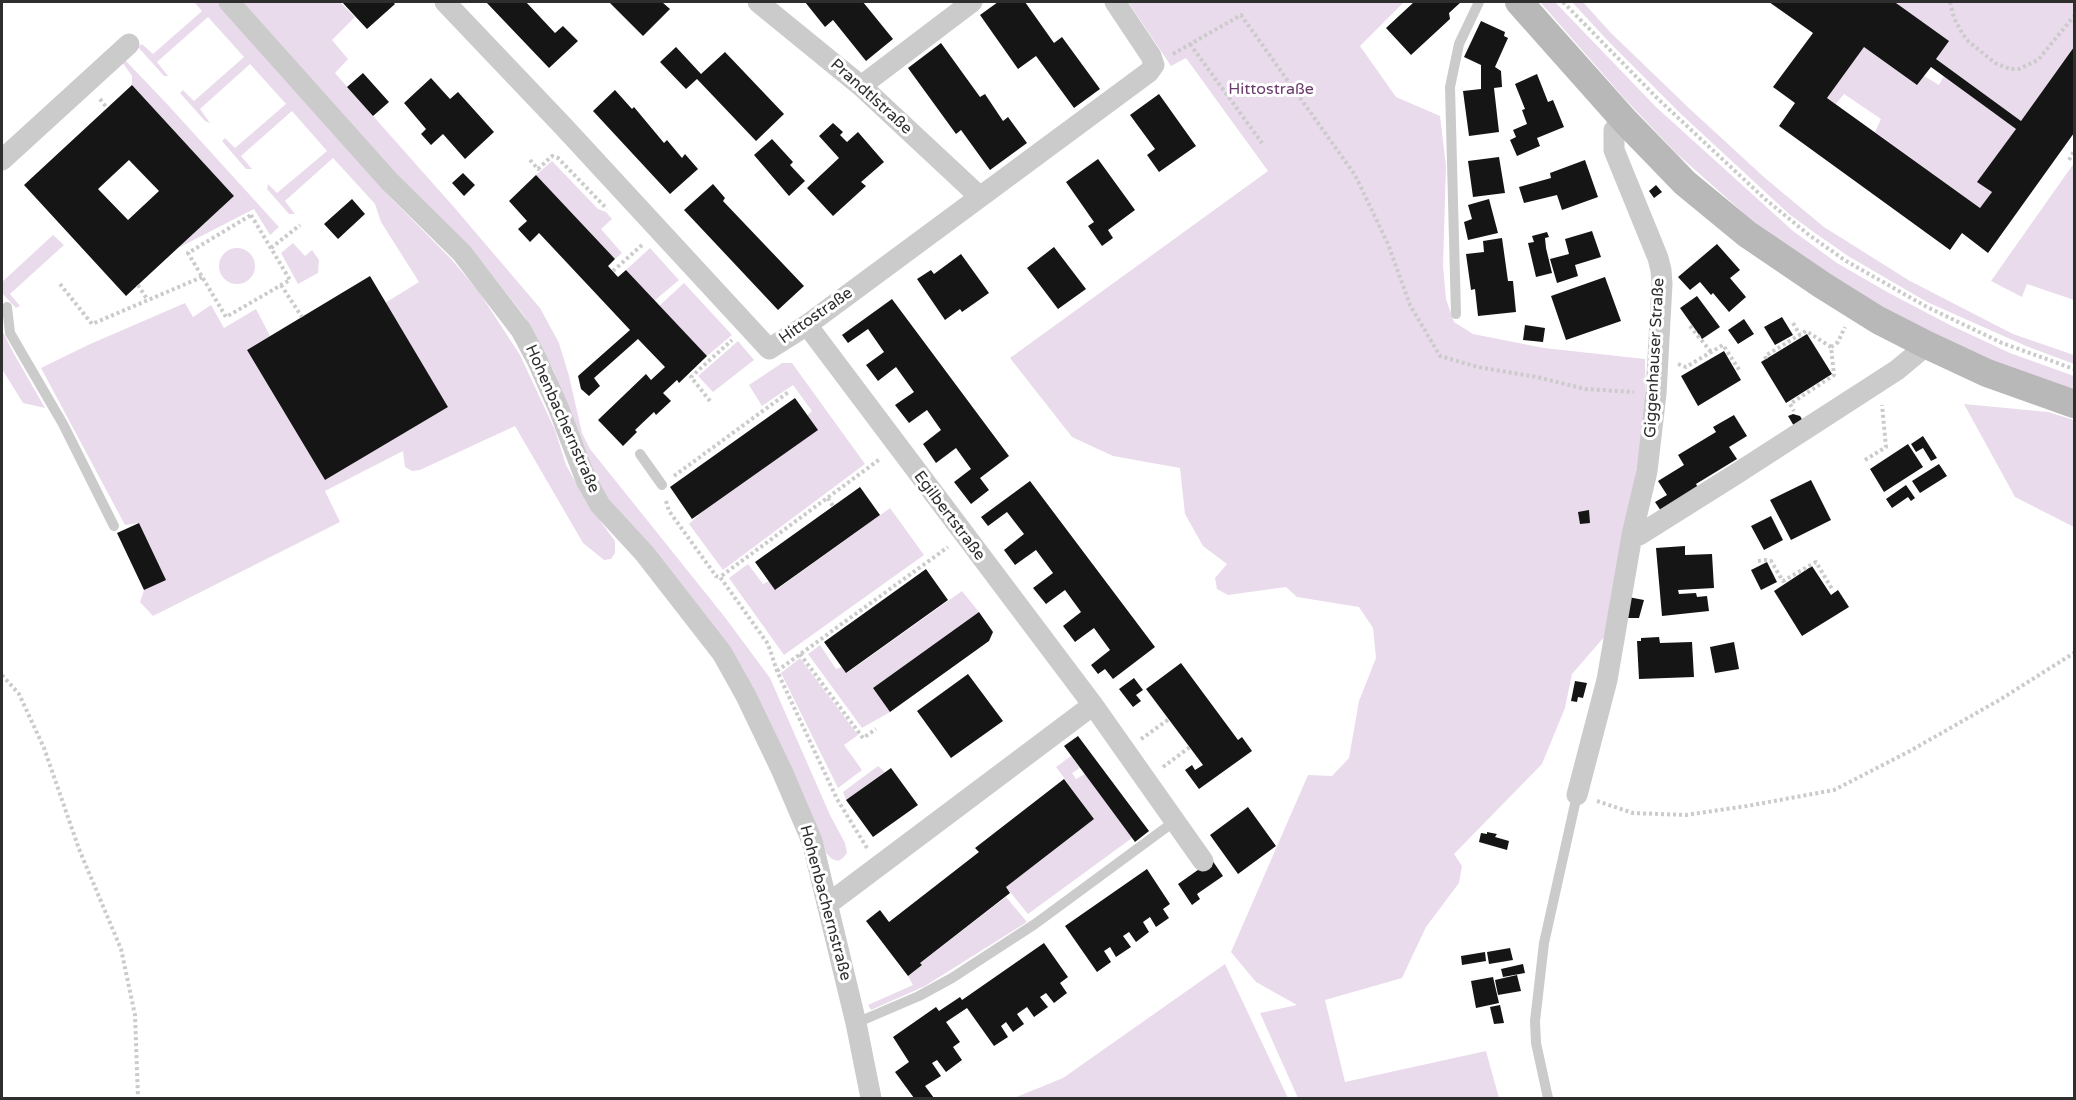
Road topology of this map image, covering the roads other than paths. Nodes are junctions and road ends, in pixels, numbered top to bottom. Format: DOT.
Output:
graph roads {
  1 [pos="229,2"];
  2 [pos="445,2"];
  3 [pos="759,2"];
  4 [pos="972,2"];
  5 [pos="1115,2"];
  6 [pos="1479,2"];
  7 [pos="1519,2"];
  8 [pos="129,44"];
  9 [pos="861,86"];
  10 [pos="1624,120"];
  11 [pos="2,160"];
  12 [pos="980,197"];
  13 [pos="7,307"];
  14 [pos="1456,314"];
  15 [pos="807,325"];
  16 [pos="1927,345"];
  17 [pos="2074,404"];
  18 [pos="640,454"];
  19 [pos="662,485"];
  20 [pos="114,526"];
  21 [pos="1632,535"];
  22 [pos="1093,705"];
  23 [pos="1577,795"];
  24 [pos="1174,821"];
  25 [pos="1203,861"];
  26 [pos="828,904"];
  27 [pos="856,1023"];
  28 [pos="871,1098"];
  29 [pos="1548,1098"];
  1 -- 26 [label="street, Hohenbachernstraße"];
  2 -- 15 [label="street, Hittostraße"];
  3 -- 9 [label="street, Prandtlstraße"];
  4 -- 9 [label="street"];
  5 -- 12 [label="street, Hittostraße"];
  6 -- 14 [label="lane"];
  7 -- 10 [label="main road"];
  8 -- 11 [label="street"];
  9 -- 12 [label="street, Prandtlstraße"];
  10 -- 16 [label="main road"];
  10 -- 21 [label="street, Giggenhauser Straße"];
  12 -- 15 [label="street, Hittostraße"];
  13 -- 20 [label="lane"];
  15 -- 22 [label="street, Egilbertstraße"];
  16 -- 17 [label="main road"];
  16 -- 21 [label="street"];
  18 -- 19 [label="lane"];
  21 -- 23 [label="street, Giggenhauser Straße"];
  22 -- 24 [label="street, Egilbertstraße"];
  22 -- 26 [label="street"];
  23 -- 29 [label="lane"];
  24 -- 25 [label="street, Egilbertstraße"];
  24 -- 27 [label="lane"];
  26 -- 27 [label="street, Hohenbachernstraße"];
  27 -- 28 [label="street, Hohenbachernstraße"];
}
